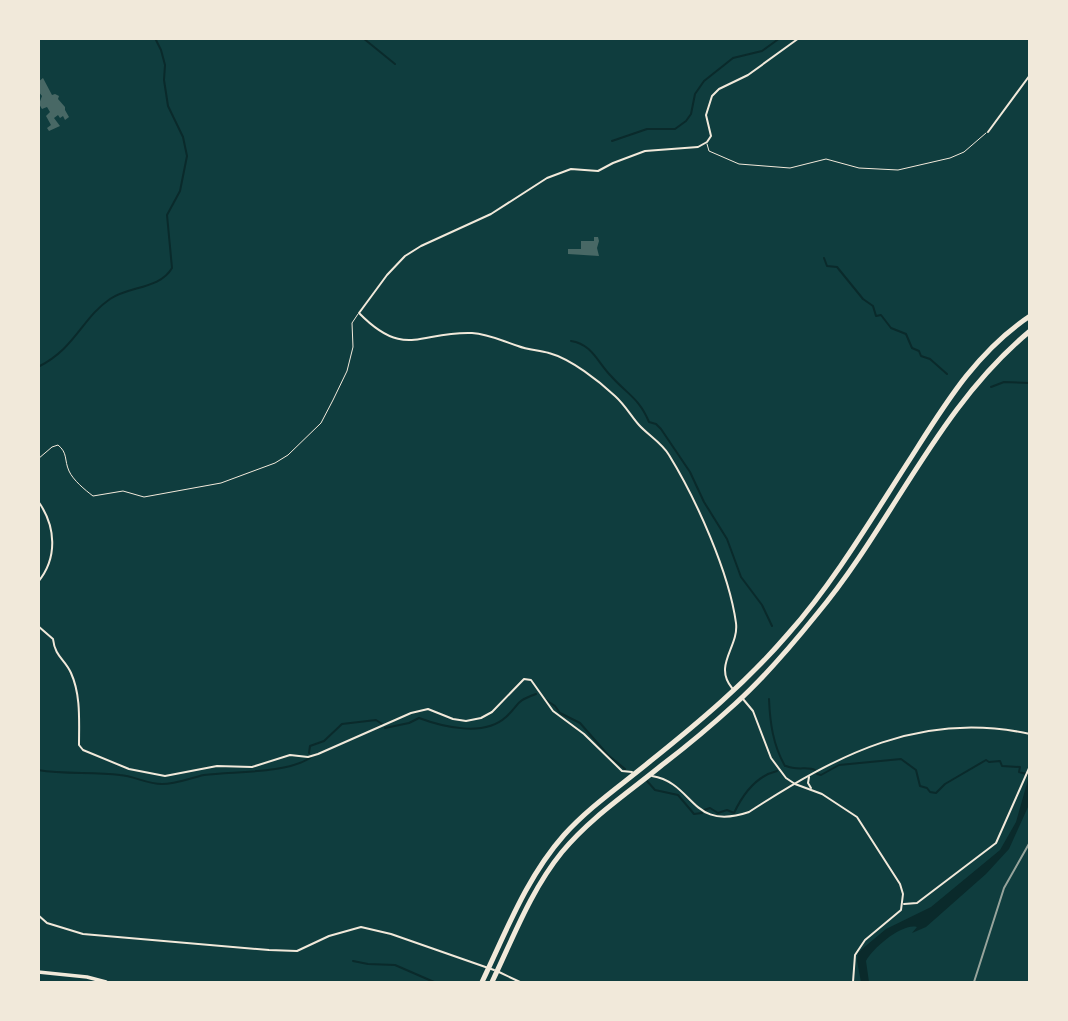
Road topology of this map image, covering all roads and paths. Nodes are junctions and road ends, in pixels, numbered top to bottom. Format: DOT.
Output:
graph roads {
  1 [pos="799,38"];
  2 [pos="1030,75"];
  3 [pos="988,132"];
  4 [pos="707,142"];
  5 [pos="359,313"];
  6 [pos="1030,316"];
  7 [pos="1030,331"];
  8 [pos="38,459"];
  9 [pos="38,501"];
  10 [pos="38,582"];
  11 [pos="38,626"];
  12 [pos="1029,734"];
  13 [pos="1030,766"];
  14 [pos="1028,770"];
  15 [pos="810,776"];
  16 [pos="795,784"];
  17 [pos="811,789"];
  18 [pos="903,904"];
  19 [pos="38,915"];
  20 [pos="38,972"];
  21 [pos="106,982"];
  22 [pos="482,982"];
  23 [pos="493,982"];
  24 [pos="520,982"];
  25 [pos="853,982"];
  1 -- 4 [label="street"];
  2 -- 3 [label="street"];
  3 -- 4 [label="lane"];
  4 -- 5 [label="street"];
  5 -- 8 [label="lane"];
  5 -- 16 [label="street"];
  6 -- 22 [label="highway"];
  7 -- 23 [label="highway"];
  9 -- 10 [label="street"];
  11 -- 16 [label="street"];
  12 -- 15 [label="street"];
  13 -- 14 [label="street"];
  14 -- 18 [label="street"];
  15 -- 16 [label="street"];
  15 -- 17 [label="street"];
  16 -- 17 [label="street"];
  17 -- 18 [label="street"];
  18 -- 25 [label="street"];
  19 -- 24 [label="street"];
  20 -- 21 [label="main road"];
}
